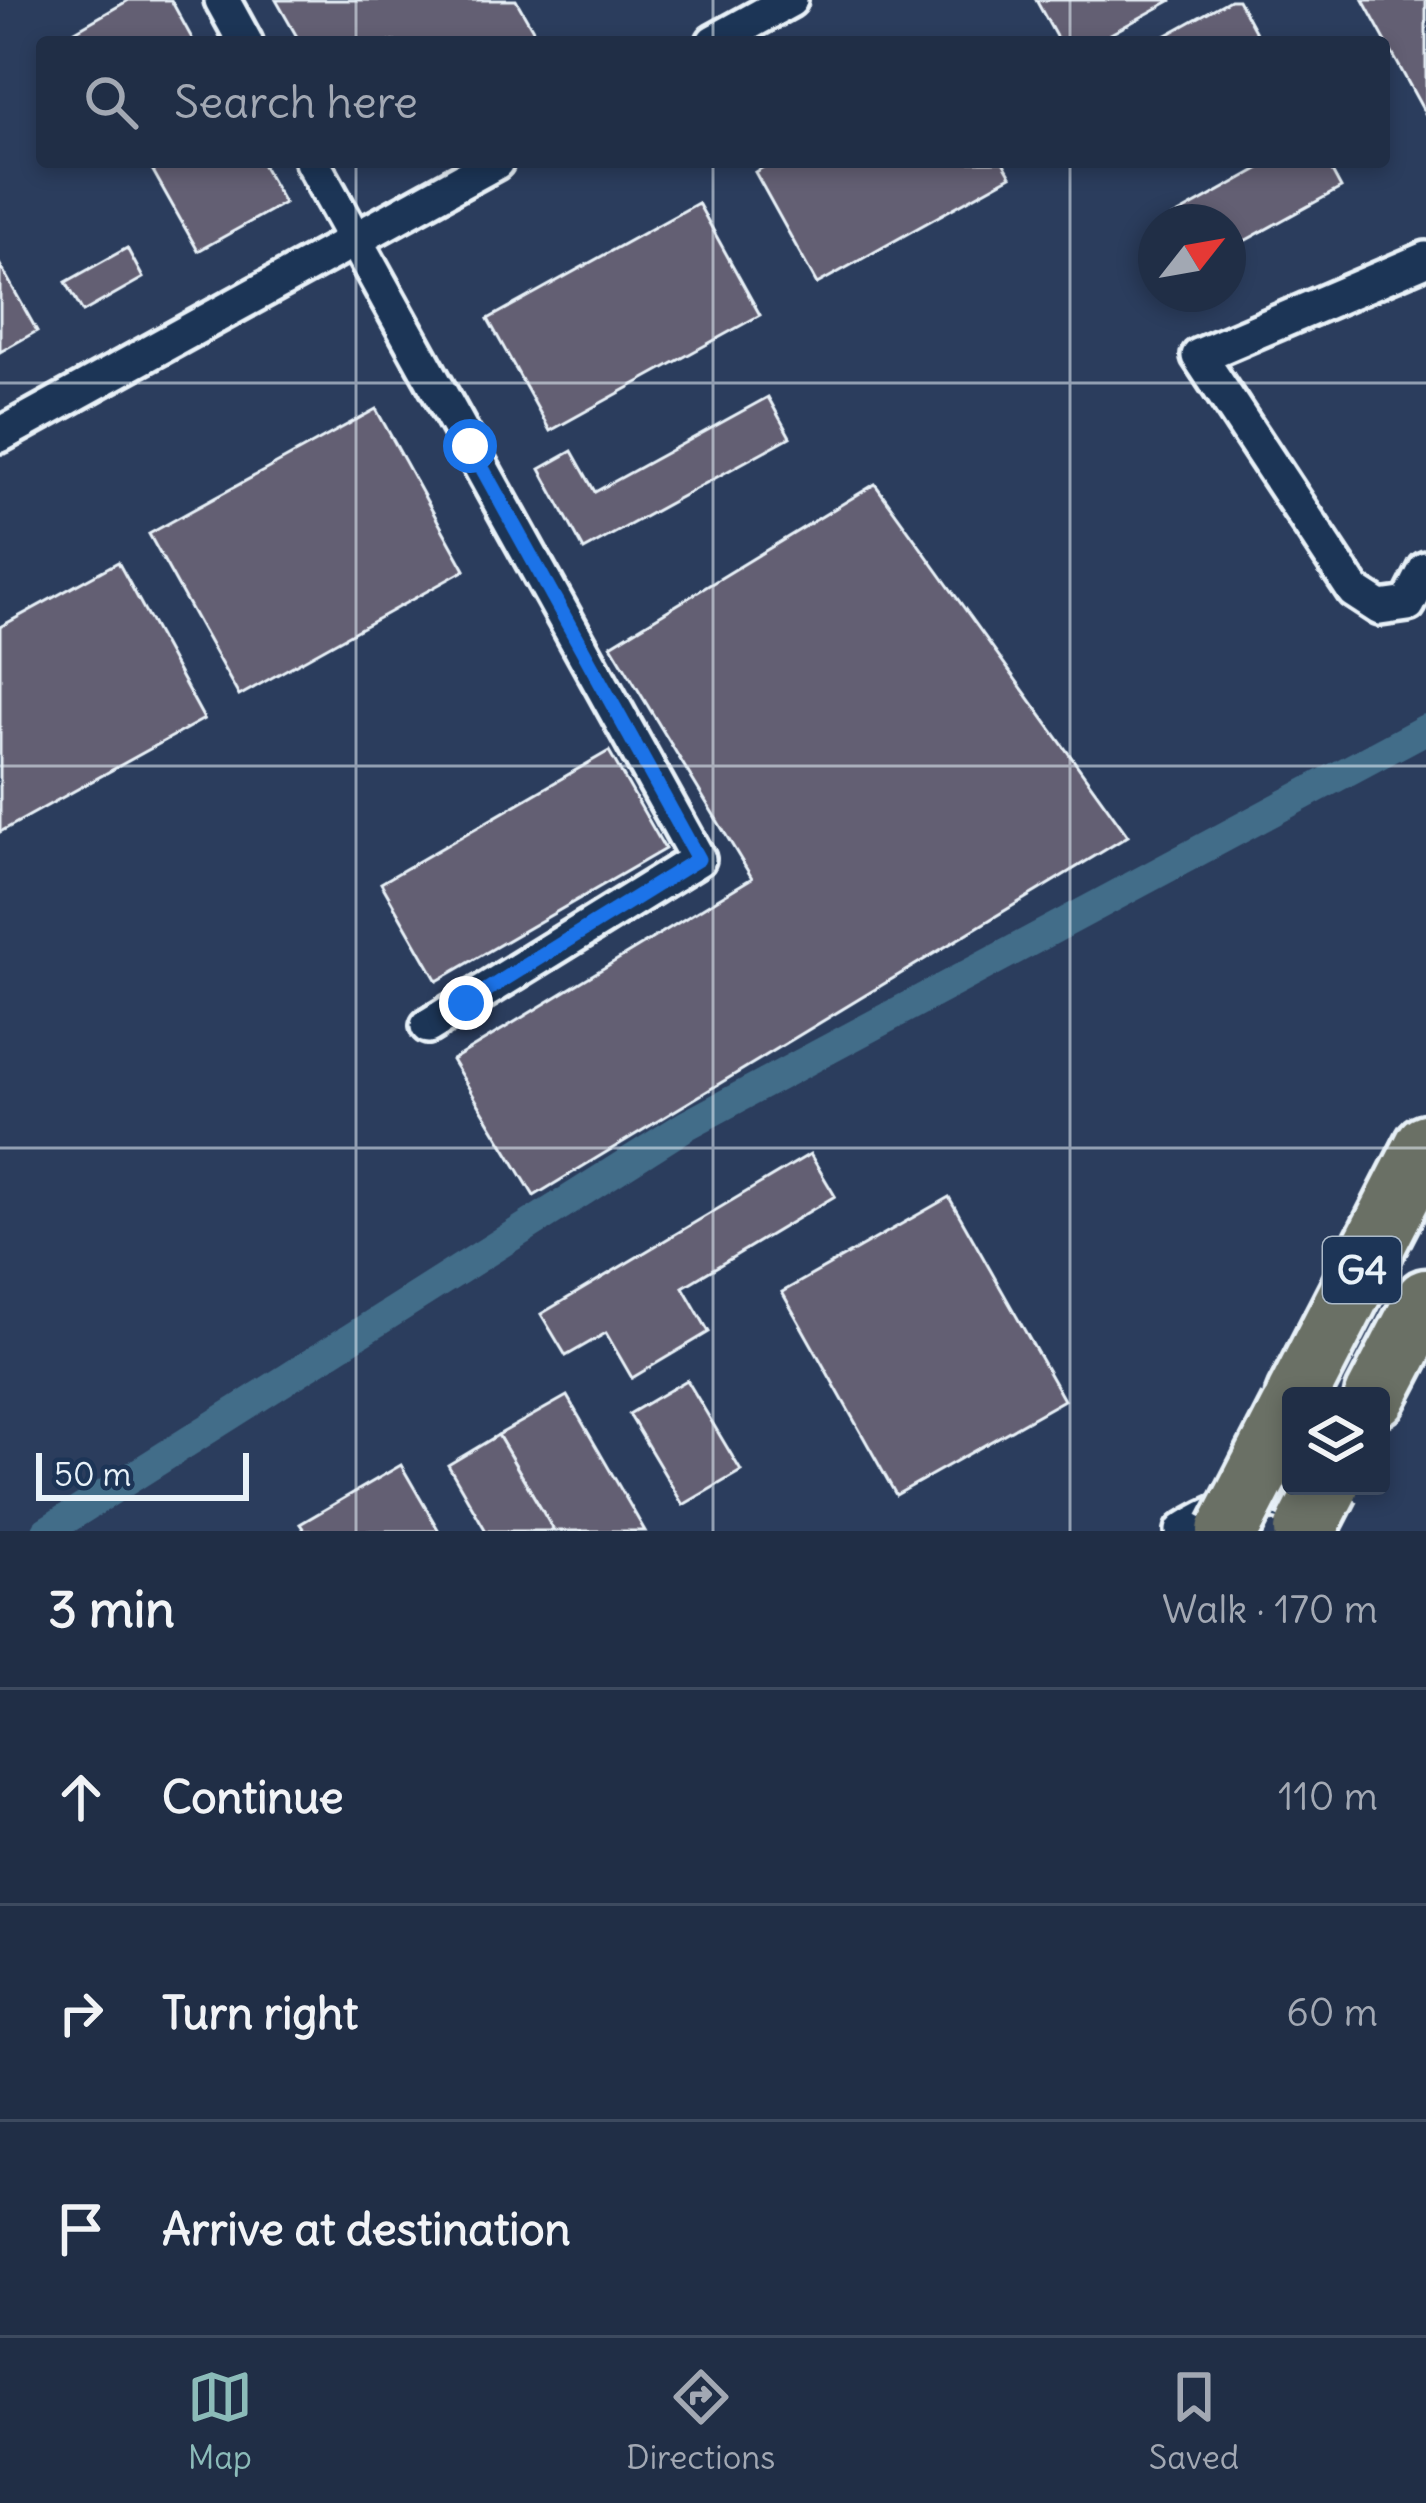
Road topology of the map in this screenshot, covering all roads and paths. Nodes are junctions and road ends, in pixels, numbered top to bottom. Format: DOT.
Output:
graph roads {
  1 [pos="222,0"];
  2 [pos="790,0"];
  3 [pos="242,36"];
  4 [pos="725,36"];
  5 [pos="315,168"];
  6 [pos="485,168"];
  7 [pos="355,240"];
  8 [pos="1426,259"];
  9 [pos="0,435"];
  10 [pos="1426,569"];
  11 [pos="428,1026"];
  12 [pos="1426,1145"];
  13 [pos="1426,1300"];
  14 [pos="1303,1387"];
  15 [pos="1381,1387"];
  16 [pos="1282,1426"];
  17 [pos="1323,1495"];
  18 [pos="1183,1531"];
  19 [pos="1228,1531"];
  20 [pos="1305,1531"];
  21 [pos="1324,1531"];
  1 -- 3 [label="street"];
  2 -- 4 [label="street"];
  5 -- 7 [label="street"];
  6 -- 7 [label="street"];
  7 -- 9 [label="street"];
  7 -- 11 [label="street"];
  8 -- 10 [label="street"];
  12 -- 14 [label="highway, G4"];
  13 -- 15 [label="highway, G4"];
  16 -- 19 [label="highway, bridge"];
  17 -- 20 [label="highway, bridge"];
  18 -- 21 [label="street"];
}
